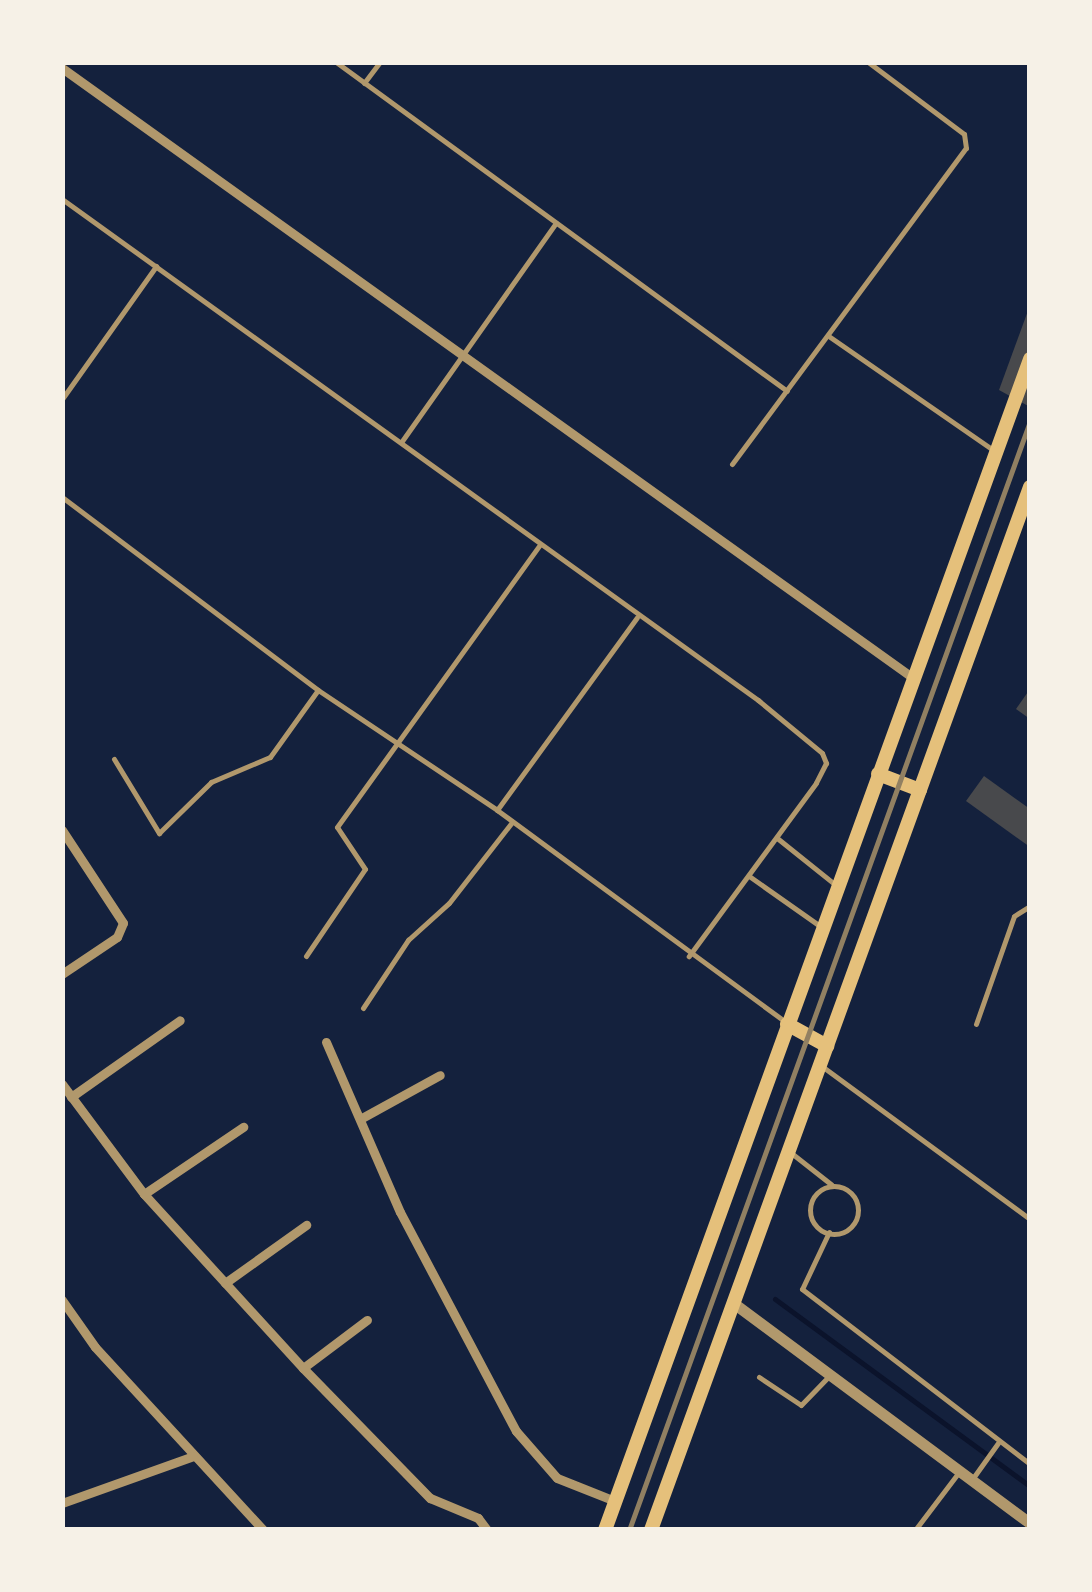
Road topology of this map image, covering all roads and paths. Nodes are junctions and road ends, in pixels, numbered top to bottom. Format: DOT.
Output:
graph roads {
  1 [pos="336,62"];
  2 [pos="380,62"];
  3 [pos="868,62"];
  4 [pos="62,68"];
  5 [pos="364,84"];
  6 [pos="62,199"];
  7 [pos="556,223"];
  8 [pos="156,265"];
  9 [pos="830,337"];
  10 [pos="462,353"];
  11 [pos="1030,359"];
  12 [pos="788,391"];
  13 [pos="62,399"];
  14 [pos="402,440"];
  15 [pos="996,452"];
  16 [pos="732,464"];
  17 [pos="1030,487"];
  18 [pos="62,497"];
  19 [pos="540,544"];
  20 [pos="638,617"];
  21 [pos="912,678"];
  22 [pos="318,690"];
  23 [pos="398,744"];
  24 [pos="114,760"];
  25 [pos="878,774"];
  26 [pos="920,790"];
  27 [pos="496,810"];
  28 [pos="512,822"];
  29 [pos="62,830"];
  30 [pos="777,838"];
  31 [pos="750,876"];
  32 [pos="838,886"];
  33 [pos="1030,906"];
  34 [pos="822,928"];
  35 [pos="306,956"];
  36 [pos="689,956"];
  37 [pos="62,974"];
  38 [pos="362,1008"];
  39 [pos="180,1020"];
  40 [pos="788,1024"];
  41 [pos="976,1024"];
  42 [pos="326,1042"];
  43 [pos="827,1046"];
  44 [pos="820,1064"];
  45 [pos="440,1074"];
  46 [pos="62,1084"];
  47 [pos="71,1097"];
  48 [pos="360,1118"];
  49 [pos="243,1126"];
  50 [pos="788,1150"];
  51 [pos="832,1185"];
  52 [pos="144,1194"];
  53 [pos="1030,1219"];
  54 [pos="306,1225"];
  55 [pos="828,1232"];
  56 [pos="225,1283"];
  57 [pos="62,1300"];
  58 [pos="732,1302"];
  59 [pos="367,1320"];
  60 [pos="303,1368"];
  61 [pos="830,1376"];
  62 [pos="760,1377"];
  63 [pos="998,1443"];
  64 [pos="193,1456"];
  65 [pos="1030,1464"];
  66 [pos="959,1472"];
  67 [pos="971,1480"];
  68 [pos="615,1501"];
  69 [pos="62,1503"];
  70 [pos="1030,1524"];
  71 [pos="263,1530"];
  72 [pos="487,1530"];
  73 [pos="605,1530"];
  74 [pos="650,1530"];
  75 [pos="915,1530"];
  1 -- 5 [label="lane"];
  2 -- 5 [label="lane"];
  3 -- 9 [label="lane"];
  4 -- 10 [label="street"];
  5 -- 7 [label="lane"];
  6 -- 8 [label="lane"];
  7 -- 10 [label="lane"];
  7 -- 12 [label="lane"];
  8 -- 13 [label="lane"];
  8 -- 14 [label="lane"];
  9 -- 12 [label="lane"];
  9 -- 15 [label="lane"];
  10 -- 14 [label="lane"];
  10 -- 21 [label="street"];
  11 -- 15 [label="main road"];
  12 -- 16 [label="lane"];
  14 -- 19 [label="lane"];
  15 -- 21 [label="main road"];
  17 -- 26 [label="main road"];
  18 -- 22 [label="lane"];
  19 -- 20 [label="lane"];
  19 -- 23 [label="lane"];
  20 -- 27 [label="lane"];
  20 -- 30 [label="lane"];
  21 -- 25 [label="main road"];
  22 -- 23 [label="lane"];
  22 -- 24 [label="lane"];
  23 -- 27 [label="lane"];
  23 -- 35 [label="lane"];
  25 -- 26 [label="main road"];
  25 -- 32 [label="main road"];
  26 -- 43 [label="main road"];
  27 -- 28 [label="lane"];
  28 -- 36 [label="lane"];
  28 -- 38 [label="lane"];
  29 -- 37 [label="street"];
  30 -- 31 [label="lane"];
  30 -- 32 [label="lane"];
  31 -- 34 [label="lane"];
  31 -- 36 [label="lane"];
  32 -- 34 [label="main road"];
  33 -- 41 [label="lane"];
  34 -- 40 [label="main road"];
  36 -- 40 [label="lane"];
  39 -- 47 [label="street"];
  40 -- 43 [label="main road"];
  40 -- 68 [label="main road"];
  42 -- 48 [label="street"];
  43 -- 44 [label="main road"];
  44 -- 50 [label="main road"];
  44 -- 53 [label="lane"];
  45 -- 48 [label="street"];
  46 -- 47 [label="street"];
  47 -- 52 [label="street"];
  48 -- 68 [label="street"];
  49 -- 52 [label="street"];
  50 -- 51 [label="lane"];
  50 -- 58 [label="main road"];
  51 -- 55 [label="lane"];
  51 -- 55 [label="lane"];
  52 -- 56 [label="street"];
  54 -- 56 [label="street"];
  55 -- 63 [label="lane"];
  56 -- 60 [label="street"];
  57 -- 64 [label="street"];
  58 -- 61 [label="street"];
  58 -- 74 [label="main road"];
  59 -- 60 [label="street"];
  60 -- 72 [label="street"];
  61 -- 62 [label="lane"];
  61 -- 66 [label="street"];
  63 -- 65 [label="lane"];
  63 -- 67 [label="lane"];
  64 -- 69 [label="street"];
  64 -- 71 [label="street"];
  66 -- 67 [label="street"];
  66 -- 75 [label="lane"];
  67 -- 70 [label="street"];
  68 -- 73 [label="main road"];
}
